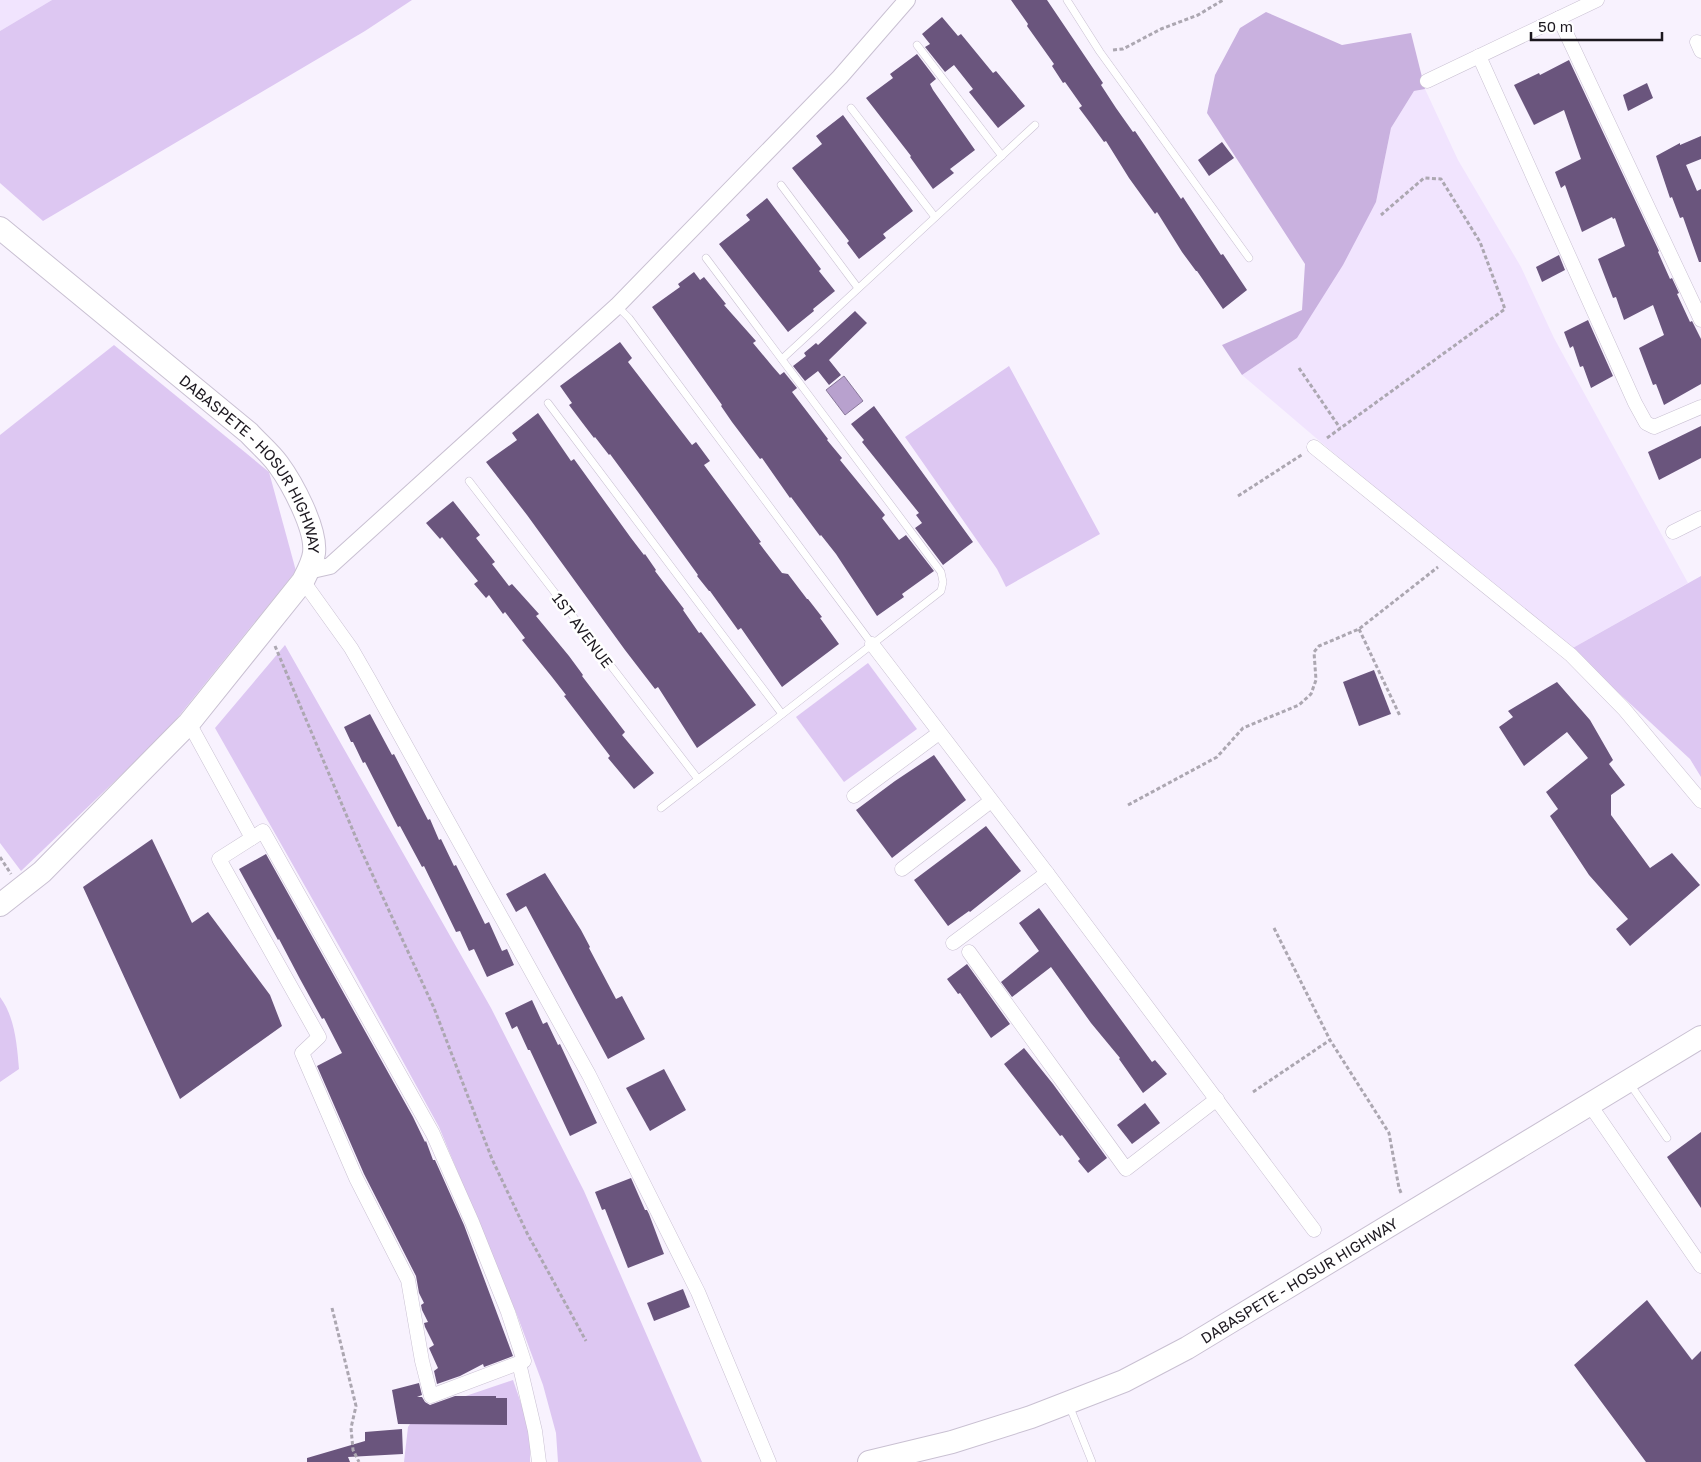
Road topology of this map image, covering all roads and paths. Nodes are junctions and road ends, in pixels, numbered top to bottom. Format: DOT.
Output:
graph roads {
  1 [pos="907,0"];
  2 [pos="1066,0"];
  3 [pos="1223,0"];
  4 [pos="1597,0"];
  5 [pos="1559,18"];
  6 [pos="917,45"];
  7 [pos="1100,52"];
  8 [pos="1478,56"];
  9 [pos="1427,81"];
  10 [pos="851,108"];
  11 [pos="1035,125"];
  12 [pos="1002,156"];
  13 [pos="780,185"];
  14 [pos="1381,215"];
  15 [pos="935,217"];
  16 [pos="0,228"];
  17 [pos="706,258"];
  18 [pos="1249,258"];
  19 [pos="858,288"];
  20 [pos="617,306"];
  21 [pos="1701,320"];
  22 [pos="782,359"];
  23 [pos="1299,368"];
  24 [pos="548,403"];
  25 [pos="1701,407"];
  26 [pos="1340,428"];
  27 [pos="1314,447"];
  28 [pos="469,481"];
  29 [pos="1238,496"];
  30 [pos="1701,518"];
  31 [pos="1673,532"];
  32 [pos="1451,557"];
  33 [pos="305,576"];
  34 [pos="1359,629"];
  35 [pos="264,630"];
  36 [pos="872,644"];
  37 [pos="782,714"];
  38 [pos="1400,716"];
  39 [pos="189,723"];
  40 [pos="939,733"];
  41 [pos="698,780"];
  42 [pos="854,796"];
  43 [pos="991,801"];
  44 [pos="1701,801"];
  45 [pos="1128,805"];
  46 [pos="661,808"];
  47 [pos="252,838"];
  48 [pos="902,869"];
  49 [pos="1047,873"];
  50 [pos="0,905"];
  51 [pos="1274,928"];
  52 [pos="953,942"];
  53 [pos="969,952"];
  54 [pos="1701,1037"];
  55 [pos="1330,1040"];
  56 [pos="1629,1082"];
  57 [pos="1253,1092"];
  58 [pos="1217,1099"];
  59 [pos="1590,1105"];
  60 [pos="1667,1138"];
  61 [pos="1411,1213"];
  62 [pos="1314,1230"];
  63 [pos="1701,1266"];
  64 [pos="332,1308"];
  65 [pos="586,1341"];
  66 [pos="519,1363"];
  67 [pos="1068,1402"];
  68 [pos="359,1462"];
  69 [pos="539,1462"];
  70 [pos="769,1462"];
  71 [pos="869,1462"];
  72 [pos="1092,1462"];
  1 -- 20 [label="street"];
  2 -- 7 [label="lane"];
  3 -- 7 [label="path"];
  4 -- 5 [label="street"];
  5 -- 8 [label="street"];
  5 -- 21 [label="street"];
  6 -- 12 [label="lane"];
  7 -- 18 [label="lane"];
  8 -- 9 [label="street"];
  8 -- 25 [label="street"];
  10 -- 15 [label="lane"];
  11 -- 12 [label="lane"];
  12 -- 15 [label="lane"];
  13 -- 19 [label="lane"];
  14 -- 26 [label="path"];
  15 -- 19 [label="lane"];
  16 -- 33 [label="highway, DABASPETE - HOSUR HIGHWAY"];
  17 -- 22 [label="lane"];
  19 -- 22 [label="lane"];
  20 -- 33 [label="street"];
  20 -- 36 [label="lane"];
  22 -- 36 [label="lane"];
  23 -- 26 [label="path"];
  24 -- 37 [label="lane"];
  26 -- 27 [label="path"];
  27 -- 29 [label="path"];
  27 -- 32 [label="street"];
  28 -- 41 [label="lane, 1ST AVENUE"];
  30 -- 31 [label="street"];
  32 -- 34 [label="path"];
  32 -- 44 [label="street"];
  33 -- 35 [label="highway, DABASPETE - HOSUR HIGHWAY"];
  33 -- 70 [label="street"];
  34 -- 38 [label="path"];
  34 -- 45 [label="path"];
  35 -- 39 [label="highway, DABASPETE - HOSUR HIGHWAY"];
  35 -- 65 [label="path"];
  36 -- 37 [label="lane"];
  36 -- 40 [label="street"];
  37 -- 41 [label="lane"];
  39 -- 47 [label="street"];
  39 -- 50 [label="highway, DABASPETE - HOSUR HIGHWAY"];
  40 -- 42 [label="street"];
  40 -- 43 [label="street"];
  41 -- 46 [label="lane"];
  43 -- 48 [label="street"];
  43 -- 49 [label="street"];
  47 -- 66 [label="street"];
  47 -- 66 [label="street"];
  49 -- 52 [label="street"];
  49 -- 58 [label="street"];
  51 -- 55 [label="path"];
  53 -- 58 [label="street"];
  54 -- 56 [label="highway, DABASPETE - HOSUR HIGHWAY"];
  55 -- 57 [label="path"];
  55 -- 61 [label="path"];
  56 -- 59 [label="highway, DABASPETE - HOSUR HIGHWAY"];
  56 -- 60 [label="lane"];
  58 -- 62 [label="street"];
  59 -- 61 [label="highway, DABASPETE - HOSUR HIGHWAY"];
  59 -- 63 [label="street"];
  61 -- 67 [label="highway, DABASPETE - HOSUR HIGHWAY"];
  64 -- 68 [label="path"];
  66 -- 69 [label="street"];
  67 -- 71 [label="highway, DABASPETE - HOSUR HIGHWAY"];
  67 -- 72 [label="lane"];
}
